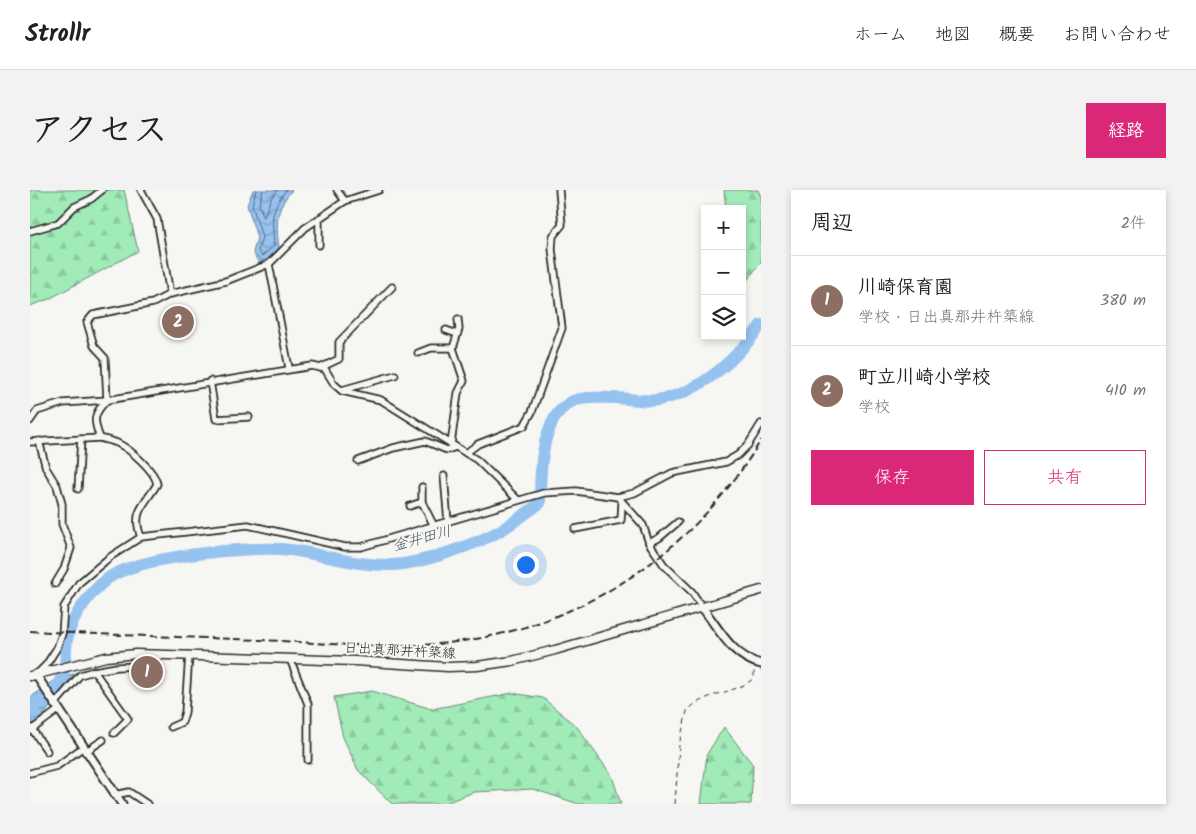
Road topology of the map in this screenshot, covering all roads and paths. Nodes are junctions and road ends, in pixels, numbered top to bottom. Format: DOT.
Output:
graph roads {
  1 [pos="102,190"];
  2 [pos="140,190"];
  3 [pos="337,190"];
  4 [pos="379,190"];
  5 [pos="559,190"];
  6 [pos="345,201"];
  7 [pos="319,219"];
  8 [pos="30,231"];
  9 [pos="319,245"];
  10 [pos="269,264"];
  11 [pos="392,287"];
  12 [pos="170,294"];
  13 [pos="458,319"];
  14 [pos="446,330"];
  15 [pos="457,334"];
  16 [pos="453,348"];
  17 [pos="418,353"];
  18 [pos="320,367"];
  19 [pos="289,368"];
  20 [pos="395,375"];
  21 [pos="210,381"];
  22 [pos="342,390"];
  23 [pos="108,400"];
  24 [pos="249,417"];
  25 [pos="30,421"];
  26 [pos="761,424"];
  27 [pos="100,438"];
  28 [pos="82,439"];
  29 [pos="39,441"];
  30 [pos="30,442"];
  31 [pos="454,446"];
  32 [pos="466,453"];
  33 [pos="358,461"];
  34 [pos="444,476"];
  35 [pos="422,487"];
  36 [pos="78,490"];
  37 [pos="618,497"];
  38 [pos="518,500"];
  39 [pos="422,502"];
  40 [pos="622,503"];
  41 [pos="410,506"];
  42 [pos="448,522"];
  43 [pos="678,522"];
  44 [pos="434,526"];
  45 [pos="575,528"];
  46 [pos="141,537"];
  47 [pos="649,543"];
  48 [pos="55,584"];
  49 [pos="761,590"];
  50 [pos="702,607"];
  51 [pos="157,654"];
  52 [pos="189,655"];
  53 [pos="290,659"];
  54 [pos="758,663"];
  55 [pos="94,671"];
  56 [pos="33,676"];
  57 [pos="55,707"];
  58 [pos="171,727"];
  59 [pos="31,730"];
  60 [pos="114,733"];
  61 [pos="103,740"];
  62 [pos="84,750"];
  63 [pos="47,751"];
  64 [pos="308,760"];
  65 [pos="30,773"];
  66 [pos="114,795"];
  67 [pos="122,804"];
  68 [pos="147,804"];
  69 [pos="675,804"];
  1 -- 8 [label="street"];
  2 -- 12 [label="street"];
  3 -- 6 [label="street"];
  4 -- 6 [label="street"];
  5 -- 32 [label="street"];
  6 -- 7 [label="street"];
  7 -- 9 [label="street"];
  7 -- 10 [label="street"];
  10 -- 12 [label="street"];
  10 -- 19 [label="street"];
  11 -- 18 [label="street"];
  12 -- 23 [label="street"];
  13 -- 15 [label="street"];
  14 -- 15 [label="street"];
  15 -- 16 [label="street"];
  16 -- 17 [label="street"];
  16 -- 31 [label="street"];
  18 -- 19 [label="street"];
  18 -- 22 [label="street"];
  19 -- 21 [label="street"];
  20 -- 22 [label="street"];
  21 -- 23 [label="street"];
  21 -- 24 [label="street"];
  22 -- 31 [label="street"];
  23 -- 25 [label="street"];
  23 -- 27 [label="street"];
  26 -- 37 [label="street"];
  27 -- 28 [label="street"];
  27 -- 46 [label="street"];
  28 -- 29 [label="street"];
  28 -- 36 [label="street"];
  29 -- 30 [label="street"];
  29 -- 48 [label="street"];
  31 -- 32 [label="street"];
  31 -- 33 [label="street"];
  32 -- 38 [label="street"];
  34 -- 42 [label="street"];
  35 -- 39 [label="street"];
  37 -- 38 [label="street"];
  37 -- 40 [label="street"];
  38 -- 42 [label="street"];
  39 -- 41 [label="street"];
  39 -- 44 [label="street"];
  40 -- 45 [label="street"];
  40 -- 47 [label="street"];
  42 -- 44 [label="street"];
  43 -- 47 [label="street"];
  44 -- 46 [label="street"];
  46 -- 56 [label="street"];
  47 -- 50 [label="street"];
  49 -- 50 [label="main road, 日出真那井杵築線"];
  50 -- 53 [label="main road, 日出真那井杵築線"];
  50 -- 54 [label="street"];
  51 -- 52 [label="main road, 日出真那井杵築線"];
  51 -- 55 [label="street"];
  51 -- 56 [label="main road, 日出真那井杵築線"];
  52 -- 53 [label="main road, 日出真那井杵築線"];
  52 -- 58 [label="street"];
  53 -- 64 [label="street"];
  54 -- 69 [label="path"];
  55 -- 57 [label="street"];
  55 -- 60 [label="street"];
  56 -- 57 [label="street"];
  57 -- 59 [label="street"];
  57 -- 62 [label="street"];
  59 -- 63 [label="street"];
  61 -- 62 [label="street"];
  62 -- 65 [label="street"];
  62 -- 66 [label="street"];
  66 -- 67 [label="street"];
  66 -- 68 [label="street"];
}
